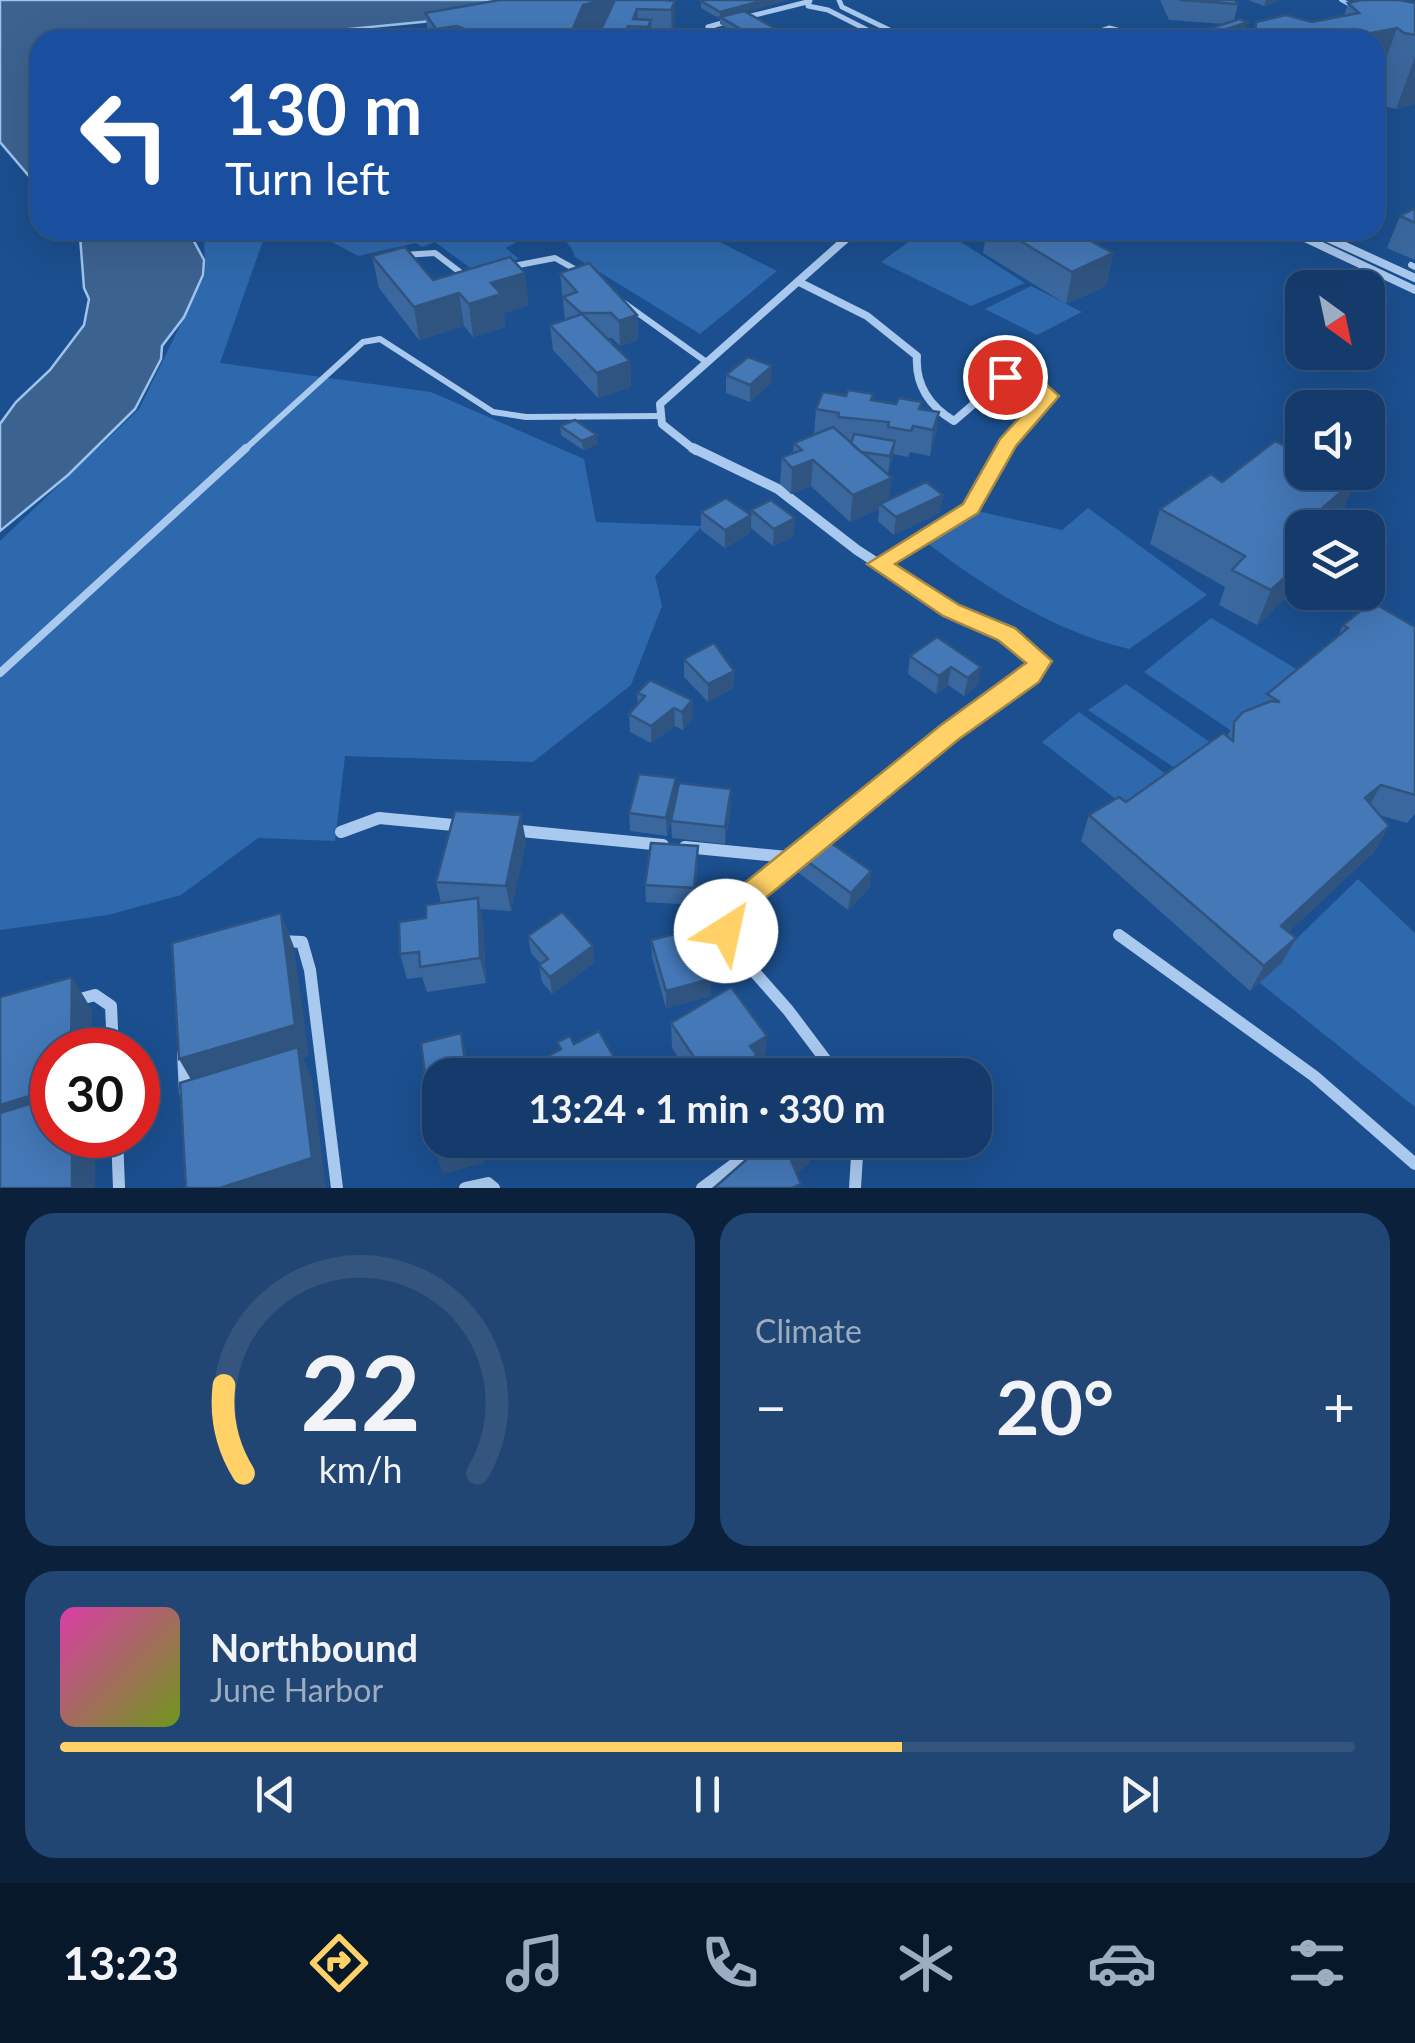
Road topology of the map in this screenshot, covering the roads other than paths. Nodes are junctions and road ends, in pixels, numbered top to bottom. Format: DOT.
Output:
graph roads {
  1 [pos="839,0"];
  2 [pos="809,1"];
  3 [pos="714,30"];
  4 [pos="868,30"];
  5 [pos="890,30"];
  6 [pos="845,240"];
  7 [pos="1309,240"];
  8 [pos="1332,240"];
  9 [pos="397,256"];
  10 [pos="495,270"];
  11 [pos="482,274"];
  12 [pos="583,274"];
  13 [pos="1415,278"];
  14 [pos="799,282"];
  15 [pos="1415,290"];
  16 [pos="613,295"];
  17 [pos="705,361"];
  18 [pos="661,416"];
  19 [pos="878,564"];
  20 [pos="0,673"];
  21 [pos="473,827"];
  22 [pos="492,829"];
  23 [pos="341,832"];
  24 [pos="798,858"];
  25 [pos="1119,936"];
  26 [pos="269,940"];
  27 [pos="57,1006"];
  28 [pos="112,1028"];
  29 [pos="182,1033"];
  30 [pos="824,1058"];
  31 [pos="186,1111"];
  32 [pos="118,1158"];
  33 [pos="743,1158"];
  34 [pos="856,1158"];
  35 [pos="1415,1164"];
  36 [pos="120,1188"];
  37 [pos="337,1188"];
  38 [pos="465,1188"];
  39 [pos="494,1188"];
  40 [pos="702,1188"];
  41 [pos="854,1188"];
  1 -- 5 [label="lane"];
  2 -- 3 [label="lane"];
  2 -- 4 [label="lane"];
  6 -- 14 [label="street"];
  7 -- 15 [label="street"];
  8 -- 13 [label="street"];
  9 -- 11 [label="lane"];
  10 -- 12 [label="lane"];
  14 -- 17 [label="street"];
  14 -- 19 [label="street"];
  16 -- 17 [label="lane"];
  17 -- 18 [label="street"];
  18 -- 19 [label="street"];
  18 -- 20 [label="lane"];
  19 -- 24 [label="street"];
  21 -- 23 [label="street"];
  22 -- 24 [label="street"];
  24 -- 30 [label="street"];
  25 -- 35 [label="street"];
  26 -- 37 [label="street"];
  27 -- 28 [label="street"];
  29 -- 31 [label="street"];
  32 -- 36 [label="street"];
  33 -- 40 [label="street"];
  34 -- 41 [label="street"];
  38 -- 39 [label="street"];
}
